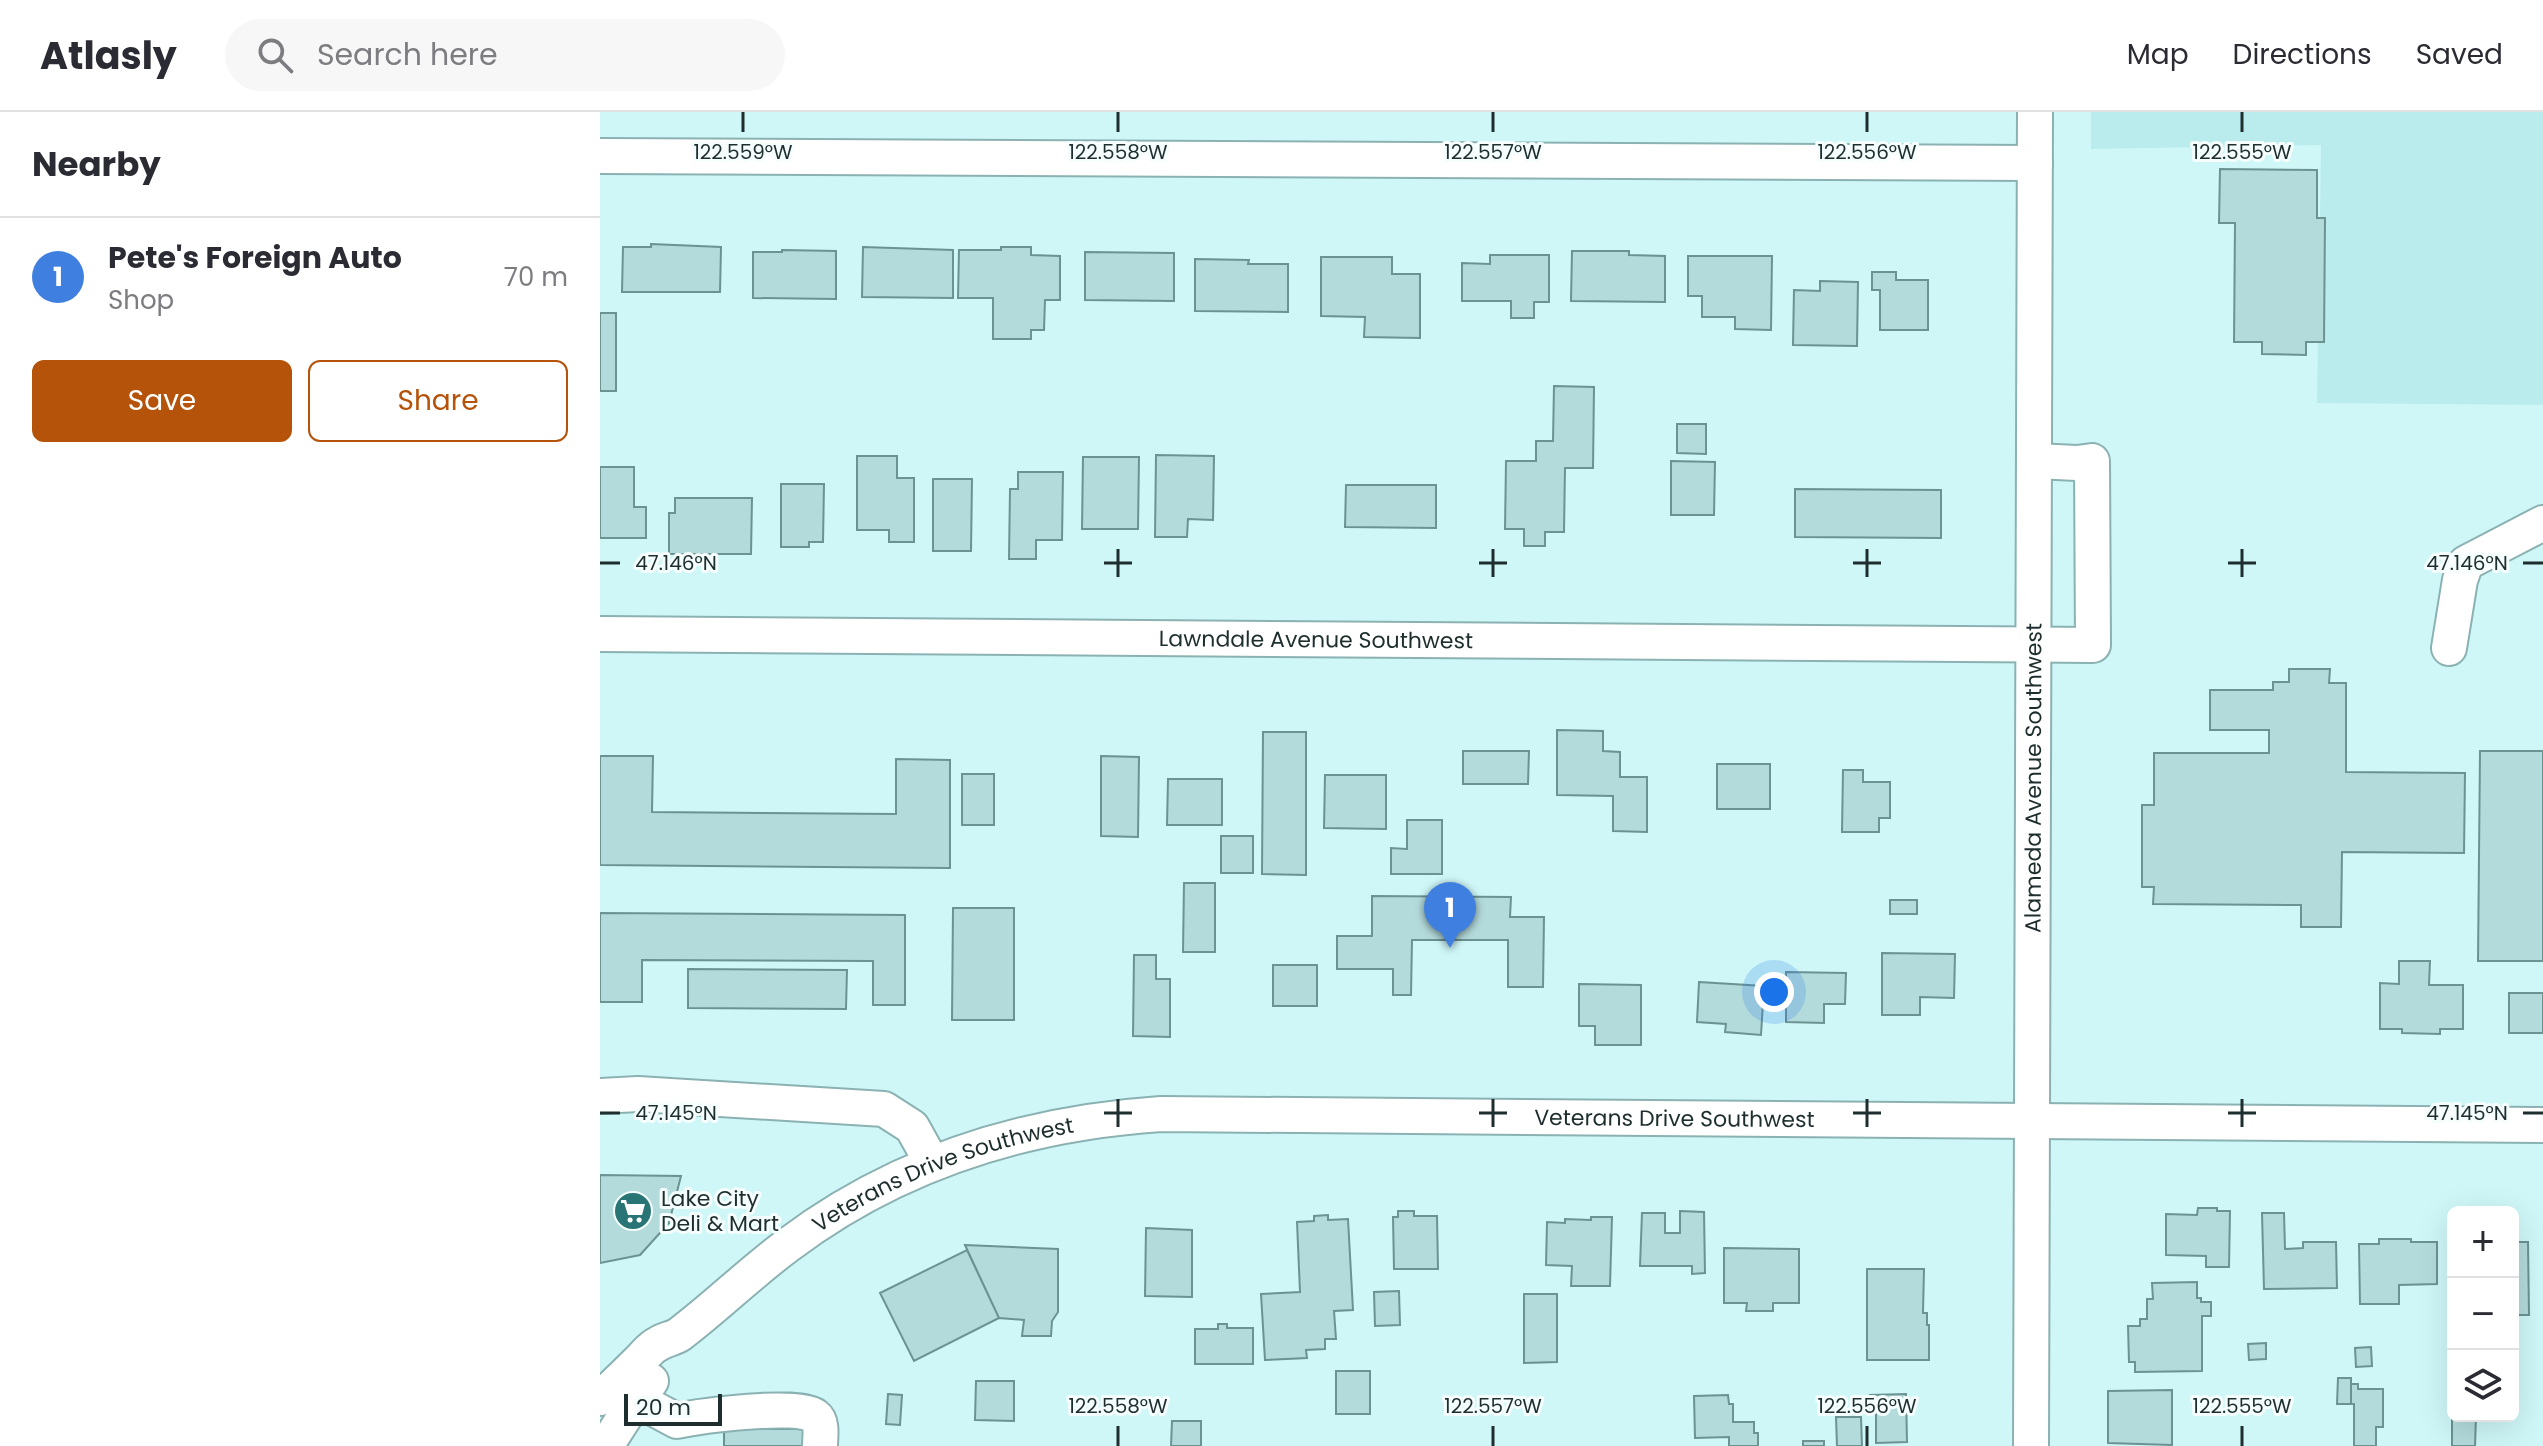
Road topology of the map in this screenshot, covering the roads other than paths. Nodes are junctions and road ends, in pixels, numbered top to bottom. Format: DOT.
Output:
graph roads {
  1 [pos="2035,112"];
  2 [pos="600,156"];
  3 [pos="2035,163"];
  4 [pos="2035,461"];
  5 [pos="2543,523"];
  6 [pos="600,634"];
  7 [pos="2034,644"];
  8 [pos="2449,648"];
  9 [pos="600,1096"];
  10 [pos="2032,1122"];
  11 [pos="2543,1125"];
  12 [pos="932,1163"];
  13 [pos="677,1337"];
  14 [pos="600,1398"];
  15 [pos="636,1399"];
  16 [pos="676,1434"];
  17 [pos="606,1446"];
  18 [pos="820,1446"];
  19 [pos="2031,1446"];
  1 -- 3 [label="street, Alameda Avenue Southwest"];
  2 -- 3 [label="street"];
  3 -- 4 [label="street, Alameda Avenue Southwest"];
  4 -- 7 [label="street, Alameda Avenue Southwest"];
  4 -- 7 [label="street, Lawndale Avenue Southwest"];
  5 -- 8 [label="street"];
  6 -- 7 [label="street, Lawndale Avenue Southwest"];
  7 -- 10 [label="street, Alameda Avenue Southwest"];
  9 -- 12 [label="street"];
  10 -- 11 [label="street, Veterans Drive Southwest"];
  10 -- 12 [label="street, Veterans Drive Southwest"];
  10 -- 19 [label="street, Alameda Avenue Southwest"];
  12 -- 13 [label="street, Veterans Drive Southwest"];
  13 -- 14 [label="street, Veterans Drive Southwest"];
  13 -- 15 [label="street, Veterans Drive Southwest"];
  15 -- 16 [label="street"];
  15 -- 17 [label="street, Veterans Drive Southwest"];
  16 -- 18 [label="street"];
}
